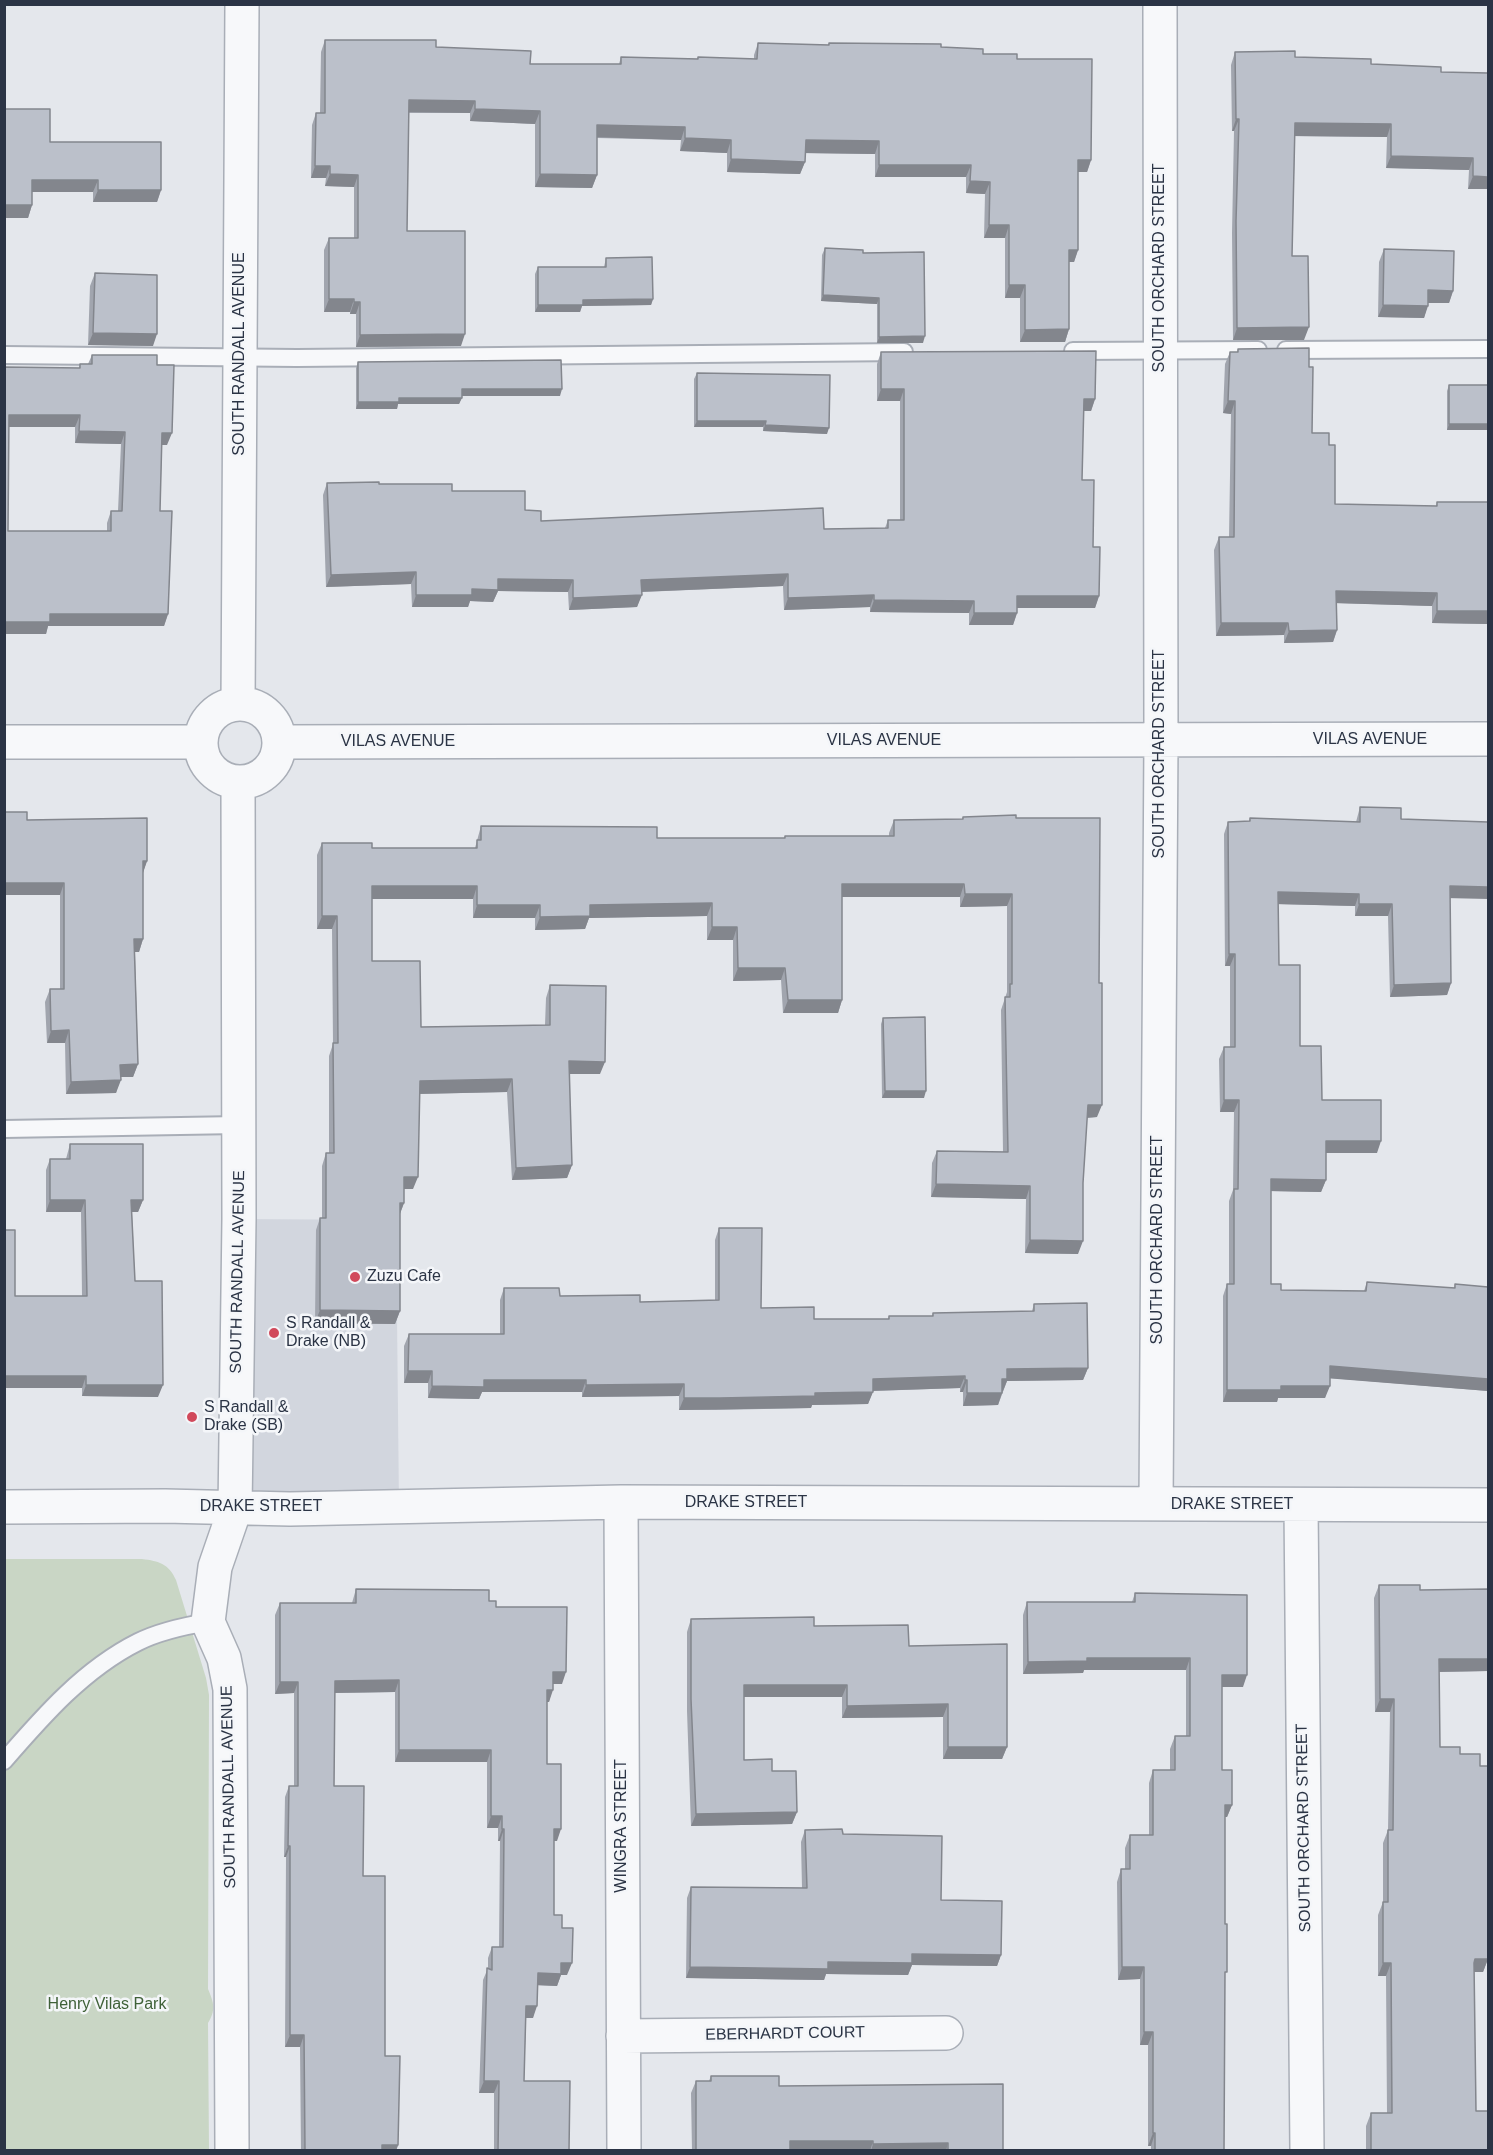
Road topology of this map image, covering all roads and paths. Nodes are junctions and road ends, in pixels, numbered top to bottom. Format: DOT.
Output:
graph roads {
  1 [pos="242,4"];
  2 [pos="1160,4"];
  3 [pos="1488,349"];
  4 [pos="1060,351"];
  5 [pos="1160,351"];
  6 [pos="917,352"];
  7 [pos="4,356"];
  8 [pos="240,358"];
  9 [pos="238,704"];
  10 [pos="1488,739"];
  11 [pos="1161,740"];
  12 [pos="4,742"];
  13 [pos="200,742"];
  14 [pos="280,742"];
  15 [pos="238,783"];
  16 [pos="239,1125"];
  17 [pos="4,1129"];
  18 [pos="621,1502"];
  19 [pos="1156,1504"];
  20 [pos="1301,1505"];
  21 [pos="1488,1505"];
  22 [pos="4,1507"];
  23 [pos="235,1509"];
  24 [pos="208,1622"];
  25 [pos="4,1761"];
  26 [pos="946,2033"];
  27 [pos="623,2036"];
  28 [pos="232,2151"];
  29 [pos="624,2151"];
  30 [pos="1307,2151"];
  1 -- 8 [label="street, SOUTH RANDALL AVENUE"];
  2 -- 5 [label="street, SOUTH ORCHARD STREET"];
  3 -- 5 [label="lane"];
  4 -- 5 [label="lane"];
  5 -- 11 [label="street, SOUTH ORCHARD STREET"];
  6 -- 8 [label="lane"];
  7 -- 8 [label="lane"];
  8 -- 9 [label="street, SOUTH RANDALL AVENUE"];
  9 -- 13 [label="street"];
  9 -- 14 [label="street"];
  10 -- 11 [label="street, VILAS AVENUE"];
  11 -- 14 [label="street, VILAS AVENUE"];
  11 -- 19 [label="street, SOUTH ORCHARD STREET"];
  12 -- 13 [label="street"];
  13 -- 15 [label="street"];
  14 -- 15 [label="street"];
  15 -- 16 [label="street, SOUTH RANDALL AVENUE"];
  16 -- 17 [label="lane"];
  16 -- 23 [label="street, SOUTH RANDALL AVENUE"];
  18 -- 19 [label="street, DRAKE STREET"];
  18 -- 23 [label="street, DRAKE STREET"];
  18 -- 27 [label="street, WINGRA STREET"];
  19 -- 20 [label="street, DRAKE STREET"];
  20 -- 21 [label="street, DRAKE STREET"];
  20 -- 30 [label="street, SOUTH ORCHARD STREET"];
  22 -- 23 [label="street, DRAKE STREET"];
  23 -- 24 [label="street, SOUTH RANDALL AVENUE"];
  24 -- 25 [label="lane"];
  24 -- 28 [label="street, SOUTH RANDALL AVENUE"];
  26 -- 27 [label="street, EBERHARDT COURT"];
  27 -- 29 [label="street, WINGRA STREET"];
}
